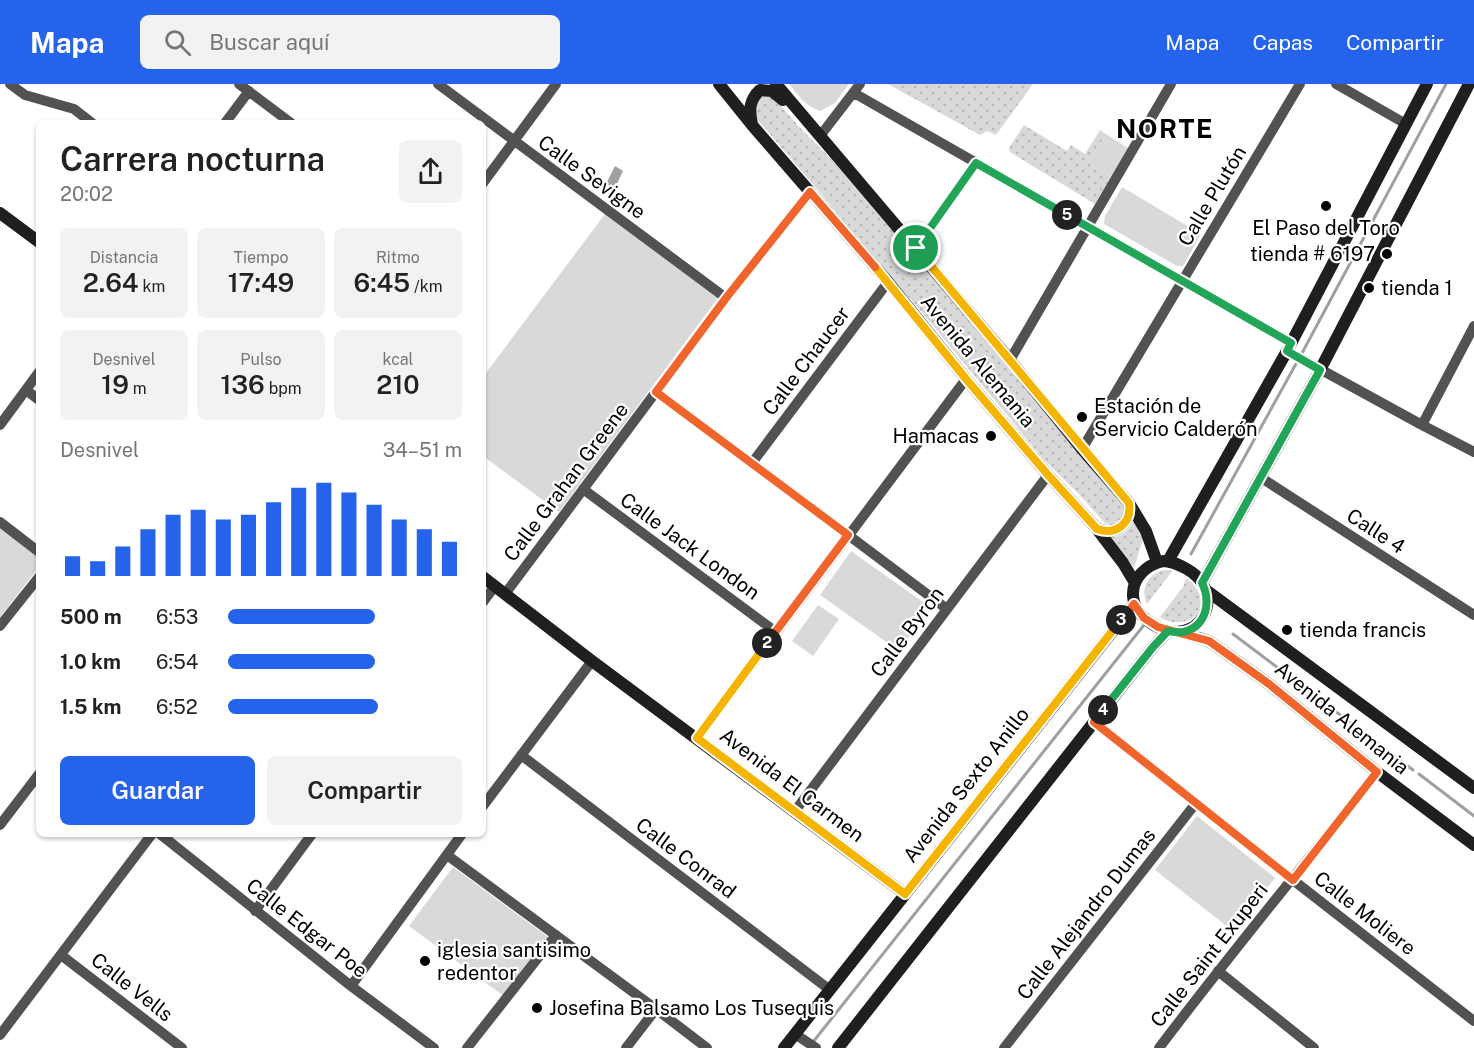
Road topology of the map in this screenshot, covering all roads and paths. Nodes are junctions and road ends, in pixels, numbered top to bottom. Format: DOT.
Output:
graph roads {
  1 [pos="10,84"];
  2 [pos="239,84"];
  3 [pos="438,84"];
  4 [pos="556,84"];
  5 [pos="719,84"];
  6 [pos="776,84"];
  7 [pos="1171,84"];
  8 [pos="1300,84"];
  9 [pos="1336,84"];
  10 [pos="1427,84"];
  11 [pos="1469,84"];
  12 [pos="857,88"];
  13 [pos="249,91"];
  14 [pos="88,120"];
  15 [pos="227,120"];
  16 [pos="287,120"];
  17 [pos="807,120"];
  18 [pos="1406,124"];
  19 [pos="752,125"];
  20 [pos="820,136"];
  21 [pos="514,141"];
  22 [pos="976,163"];
  23 [pos="486,179"];
  24 [pos="810,192"];
  25 [pos="1,215"];
  26 [pos="1088,227"];
  27 [pos="36,240"];
  28 [pos="916,248"];
  29 [pos="1182,281"];
  30 [pos="888,282"];
  31 [pos="726,298"];
  32 [pos="1474,326"];
  33 [pos="1289,347"];
  34 [pos="1010,360"];
  35 [pos="1320,370"];
  36 [pos="36,376"];
  37 [pos="966,379"];
  38 [pos="26,390"];
  39 [pos="656,392"];
  40 [pos="36,398"];
  41 [pos="0,425"];
  42 [pos="1422,425"];
  43 [pos="1082,449"];
  44 [pos="1474,452"];
  45 [pos="752,463"];
  46 [pos="1048,475"];
  47 [pos="1260,477"];
  48 [pos="583,489"];
  49 [pos="1129,503"];
  50 [pos="0,522"];
  51 [pos="1097,529"];
  52 [pos="848,535"];
  53 [pos="36,550"];
  54 [pos="1163,561"];
  55 [pos="486,579"];
  56 [pos="36,581"];
  57 [pos="1135,583"];
  58 [pos="495,586"];
  59 [pos="1204,586"];
  60 [pos="505,594"];
  61 [pos="486,598"];
  62 [pos="1134,604"];
  63 [pos="947,609"];
  64 [pos="1474,615"];
  65 [pos="0,626"];
  66 [pos="1173,631"];
  67 [pos="776,632"];
  68 [pos="592,661"];
  69 [pos="1094,722"];
  70 [pos="697,738"];
  71 [pos="521,755"];
  72 [pos="1377,772"];
  73 [pos="36,778"];
  74 [pos="1474,788"];
  75 [pos="486,802"];
  76 [pos="1196,803"];
  77 [pos="795,811"];
  78 [pos="0,825"];
  79 [pos="150,837"];
  80 [pos="164,837"];
  81 [pos="310,837"];
  82 [pos="460,837"];
  83 [pos="1474,845"];
  84 [pos="447,855"];
  85 [pos="1293,880"];
  86 [pos="905,894"];
  87 [pos="255,911"];
  88 [pos="556,935"];
  89 [pos="61,955"];
  90 [pos="1218,971"];
  91 [pos="351,986"];
  92 [pos="830,990"];
  93 [pos="656,1009"];
  94 [pos="1474,1021"];
  95 [pos="0,1035"];
  96 [pos="800,1037"];
  97 [pos="182,1048"];
  98 [pos="434,1048"];
  99 [pos="467,1048"];
  100 [pos="626,1048"];
  101 [pos="707,1048"];
  102 [pos="784,1048"];
  103 [pos="816,1048"];
  104 [pos="838,1048"];
  105 [pos="1004,1048"];
  106 [pos="1159,1048"];
  107 [pos="1314,1048"];
  1 -- 14 [label="street"];
  2 -- 13 [label="street"];
  3 -- 21 [label="street, Calle Sevigne"];
  4 -- 21 [label="street"];
  5 -- 19 [label="main road, Avenida Alemania"];
  6 -- 17 [label="main road, Avenida Alemania"];
  7 -- 26 [label="street"];
  8 -- 29 [label="street, Calle Plutón"];
  9 -- 18 [label="street"];
  10 -- 18 [label="main road"];
  11 -- 35 [label="main road"];
  12 -- 20 [label="street"];
  12 -- 22 [label="street"];
  13 -- 15 [label="street"];
  13 -- 16 [label="street"];
  17 -- 19 [label="main road"];
  17 -- 20 [label="main road, Avenida Alemania"];
  18 -- 33 [label="main road"];
  19 -- 24 [label="main road, Avenida Alemania"];
  20 -- 28 [label="main road, Avenida Alemania"];
  21 -- 23 [label="street"];
  21 -- 31 [label="street, Calle Sevigne"];
  22 -- 26 [label="street"];
  22 -- 28 [label="street"];
  24 -- 30 [label="main road, Avenida Alemania"];
  24 -- 31 [label="street, Calle Grahan Greene"];
  25 -- 27 [label="main road"];
  26 -- 29 [label="street"];
  26 -- 34 [label="street"];
  28 -- 34 [label="main road, Avenida Alemania"];
  29 -- 33 [label="street"];
  29 -- 43 [label="street, Calle Plutón"];
  30 -- 37 [label="main road, Avenida Alemania"];
  30 -- 45 [label="street, Calle Chaucer"];
  31 -- 39 [label="street, Calle Grahan Greene"];
  32 -- 42 [label="street"];
  33 -- 35 [label="street"];
  33 -- 54 [label="main road"];
  34 -- 43 [label="main road, Avenida Alemania"];
  35 -- 42 [label="street"];
  35 -- 47 [label="main road"];
  36 -- 38 [label="street"];
  37 -- 46 [label="main road, Avenida Alemania"];
  37 -- 52 [label="street"];
  38 -- 40 [label="street"];
  38 -- 41 [label="street"];
  39 -- 45 [label="street"];
  39 -- 48 [label="street, Calle Grahan Greene"];
  42 -- 44 [label="street"];
  43 -- 49 [label="main road, Avenida Alemania"];
  45 -- 52 [label="street"];
  46 -- 51 [label="main road, Avenida Alemania"];
  46 -- 63 [label="street, Calle Byron"];
  47 -- 59 [label="main road"];
  47 -- 64 [label="street, Calle 4"];
  48 -- 60 [label="street, Calle Grahan Greene"];
  48 -- 67 [label="street, Calle Jack London"];
  49 -- 51 [label="main road"];
  49 -- 54 [label="main road, Avenida Alemania"];
  50 -- 53 [label="street"];
  51 -- 57 [label="main road, Avenida Alemania"];
  52 -- 63 [label="street"];
  52 -- 67 [label="street"];
  54 -- 57 [label="main road"];
  54 -- 59 [label="main road"];
  55 -- 58 [label="main road, Avenida El Carmen"];
  56 -- 65 [label="street"];
  57 -- 62 [label="main road"];
  58 -- 60 [label="main road, Avenida El Carmen"];
  58 -- 61 [label="street"];
  59 -- 66 [label="main road"];
  59 -- 74 [label="main road, Avenida Alemania"];
  60 -- 68 [label="main road, Avenida El Carmen"];
  62 -- 66 [label="main road"];
  62 -- 86 [label="main road, Avenida Sexto Anillo"];
  63 -- 77 [label="street, Calle Byron"];
  66 -- 69 [label="main road"];
  66 -- 72 [label="main road, Avenida Alemania"];
  67 -- 70 [label="street"];
  68 -- 70 [label="main road, Avenida El Carmen"];
  68 -- 71 [label="street"];
  69 -- 76 [label="street, Calle Moliere"];
  69 -- 104 [label="main road"];
  70 -- 77 [label="main road, Avenida El Carmen"];
  71 -- 75 [label="street"];
  71 -- 92 [label="street, Calle Conrad"];
  72 -- 83 [label="main road, Avenida Alemania"];
  72 -- 85 [label="street, Calle Saint Exuperi"];
  73 -- 78 [label="street"];
  76 -- 85 [label="street, Calle Moliere"];
  76 -- 105 [label="street, Calle Alejandro Dumas"];
  77 -- 86 [label="main road, Avenida El Carmen"];
  79 -- 89 [label="street"];
  80 -- 87 [label="street, Calle Edgar Poe"];
  81 -- 87 [label="street"];
  82 -- 84 [label="street"];
  84 -- 88 [label="street"];
  84 -- 91 [label="street"];
  85 -- 90 [label="street, Calle Saint Exuperi"];
  85 -- 94 [label="street, Calle Moliere"];
  86 -- 92 [label="main road, Avenida Sexto Anillo"];
  87 -- 91 [label="street, Calle Edgar Poe"];
  88 -- 93 [label="street"];
  88 -- 99 [label="street"];
  89 -- 95 [label="street"];
  89 -- 97 [label="street, Calle Vells"];
  90 -- 106 [label="street, Calle Saint Exuperi"];
  90 -- 107 [label="street"];
  91 -- 98 [label="street, Calle Edgar Poe"];
  92 -- 96 [label="main road, Avenida Sexto Anillo"];
  93 -- 100 [label="street"];
  93 -- 101 [label="street"];
  96 -- 102 [label="main road, Avenida Sexto Anillo"];
  96 -- 103 [label="street"];
}
